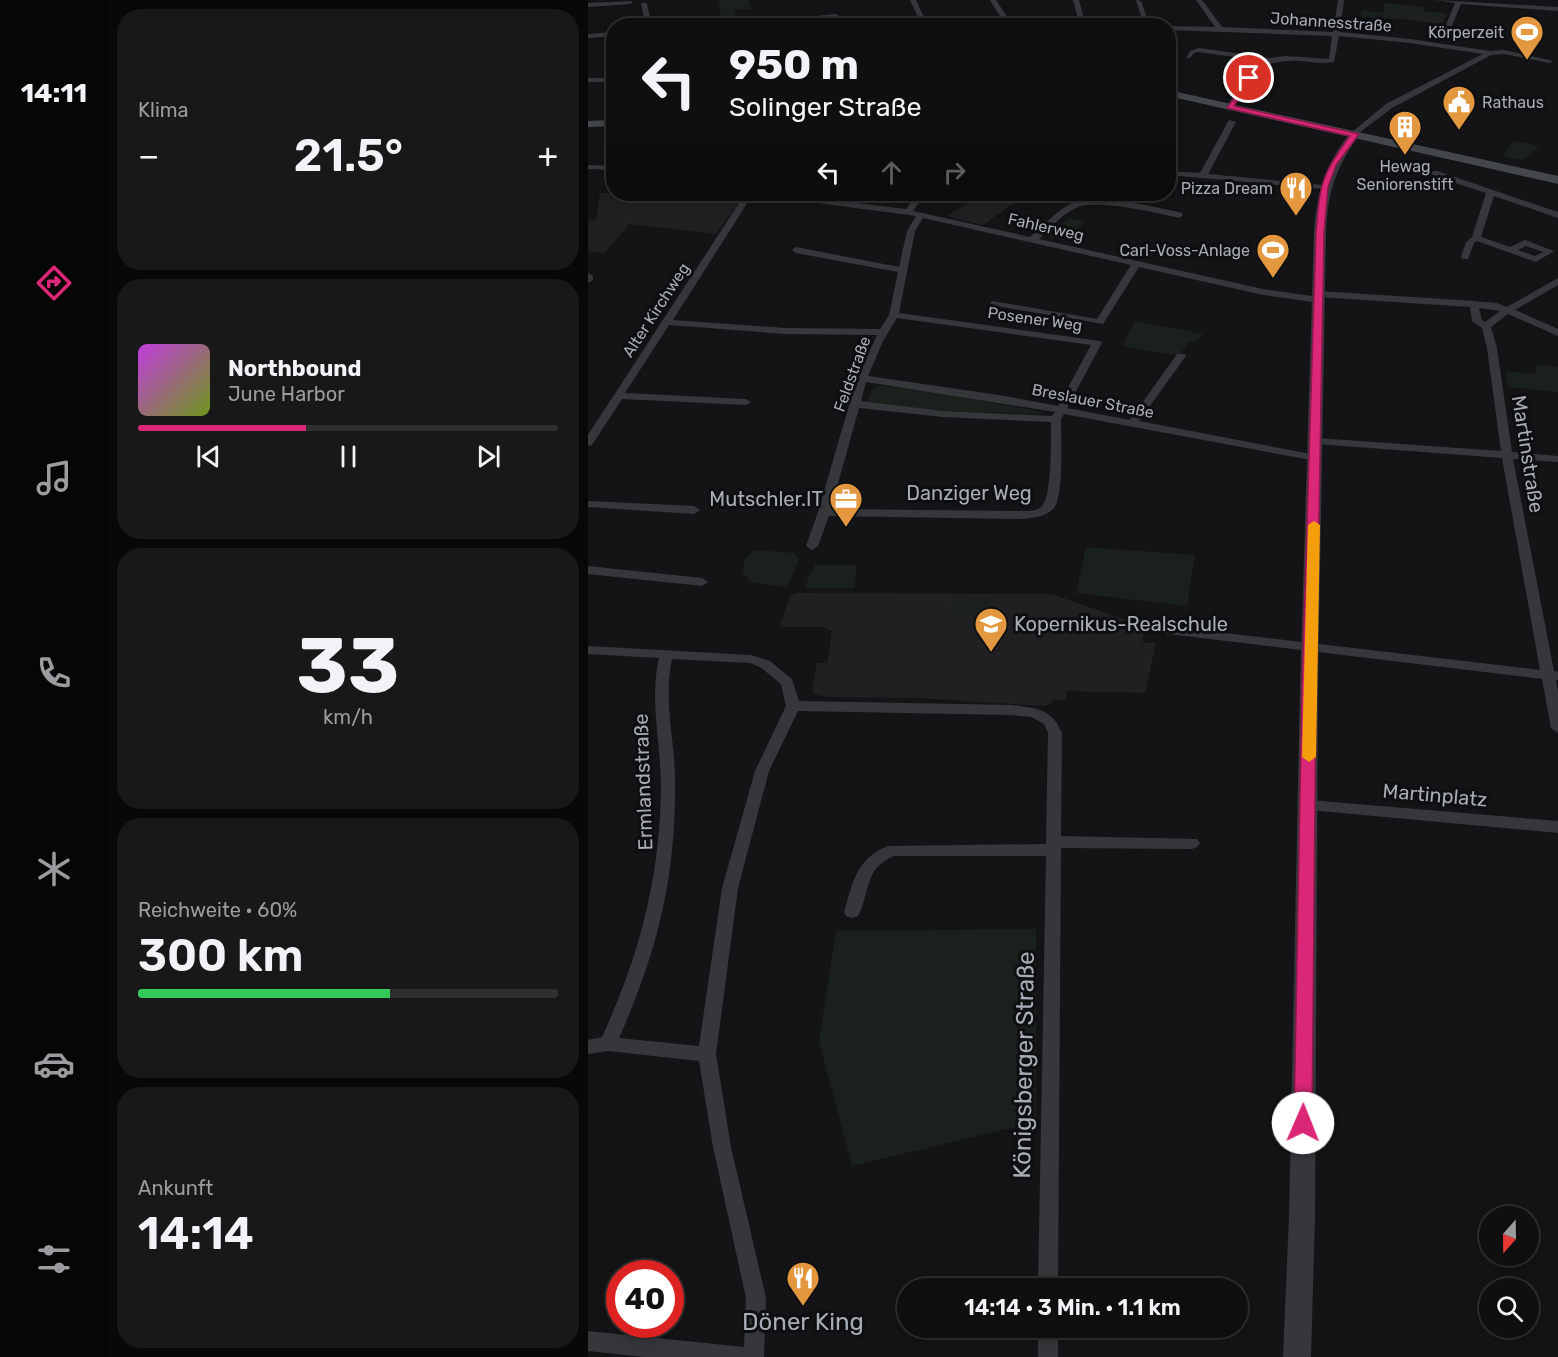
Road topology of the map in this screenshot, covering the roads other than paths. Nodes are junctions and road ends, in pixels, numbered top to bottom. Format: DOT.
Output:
graph roads {
  1 [pos="914,0"];
  2 [pos="993,0"];
  3 [pos="1076,0"];
  4 [pos="1199,0"];
  5 [pos="1341,0"];
  6 [pos="1437,0"];
  7 [pos="1138,1"];
  8 [pos="1458,1"];
  9 [pos="631,2"];
  10 [pos="644,4"];
  11 [pos="588,5"];
  12 [pos="1558,9"];
  13 [pos="656,10"];
  14 [pos="646,14"];
  15 [pos="647,18"];
  16 [pos="812,18"];
  17 [pos="837,18"];
  18 [pos="922,18"];
  19 [pos="1005,18"];
  20 [pos="1081,18"];
  21 [pos="1144,18"];
  22 [pos="1176,28"];
  23 [pos="1220,29"];
  24 [pos="1443,31"];
  25 [pos="606,35"];
  26 [pos="1335,35"];
  27 [pos="588,36"];
  28 [pos="1490,53"];
  29 [pos="1188,57"];
  30 [pos="1270,60"];
  31 [pos="1550,61"];
  32 [pos="588,80"];
  33 [pos="606,80"];
  34 [pos="1176,95"];
  35 [pos="1230,107"];
  36 [pos="1232,122"];
  37 [pos="606,123"];
  38 [pos="588,124"];
  39 [pos="1355,134"];
  40 [pos="588,167"];
  41 [pos="606,168"];
  42 [pos="1434,173"];
  43 [pos="1176,174"];
  44 [pos="1203,176"];
  45 [pos="1558,180"];
  46 [pos="1324,187"];
  47 [pos="1491,192"];
  48 [pos="744,201"];
  49 [pos="821,201"];
  50 [pos="916,201"];
  51 [pos="908,212"];
  52 [pos="921,214"];
  53 [pos="1179,215"];
  54 [pos="1558,215"];
  55 [pos="1476,238"];
  56 [pos="1033,239"];
  57 [pos="1554,249"];
  58 [pos="796,250"];
  59 [pos="1465,256"];
  60 [pos="1137,263"];
  61 [pos="903,270"];
  62 [pos="588,276"];
  63 [pos="588,280"];
  64 [pos="1558,281"];
  65 [pos="1319,297"];
  66 [pos="995,303"];
  67 [pos="1474,304"];
  68 [pos="1508,310"];
  69 [pos="894,315"];
  70 [pos="665,322"];
  71 [pos="1486,327"];
  72 [pos="884,332"];
  73 [pos="1558,333"];
  74 [pos="1180,356"];
  75 [pos="862,378"];
  76 [pos="620,396"];
  77 [pos="746,402"];
  78 [pos="855,404"];
  79 [pos="1058,414"];
  80 [pos="1132,424"];
  81 [pos="1317,441"];
  82 [pos="588,443"];
  83 [pos="1508,456"];
  84 [pos="1316,458"];
  85 [pos="1558,459"];
  86 [pos="588,504"];
  87 [pos="694,510"];
  88 [pos="824,512"];
  89 [pos="812,546"];
  90 [pos="588,570"];
  91 [pos="702,582"];
  92 [pos="1165,630"];
  93 [pos="1310,647"];
  94 [pos="588,650"];
  95 [pos="667,653"];
  96 [pos="1552,675"];
  97 [pos="793,706"];
  98 [pos="1558,728"];
  99 [pos="1309,805"];
  100 [pos="1558,827"];
  101 [pos="1192,843"];
  102 [pos="1052,846"];
  103 [pos="852,912"];
  104 [pos="608,1044"];
  105 [pos="588,1047"];
  106 [pos="707,1054"];
  107 [pos="1048,1278"];
  108 [pos="1048,1338"];
  109 [pos="588,1341"];
  110 [pos="676,1354"];
  111 [pos="745,1357"];
  112 [pos="754,1357"];
  113 [pos="1048,1357"];
  114 [pos="1297,1357"];
  1 -- 18 [label="street"];
  2 -- 19 [label="street"];
  3 -- 20 [label="street"];
  4 -- 23 [label="street"];
  5 -- 26 [label="street"];
  6 -- 8 [label="street"];
  7 -- 21 [label="street"];
  8 -- 12 [label="street"];
  8 -- 24 [label="street"];
  9 -- 11 [label="street"];
  10 -- 14 [label="street"];
  13 -- 14 [label="street"];
  14 -- 15 [label="street"];
  16 -- 17 [label="street"];
  22 -- 23 [label="street, Johannesstraße"];
  23 -- 26 [label="street, Johannesstraße"];
  25 -- 27 [label="street"];
  26 -- 28 [label="street, Johannesstraße"];
  26 -- 30 [label="street"];
  28 -- 31 [label="street"];
  28 -- 39 [label="street"];
  29 -- 30 [label="street"];
  30 -- 35 [label="street"];
  32 -- 33 [label="street"];
  34 -- 35 [label="main road"];
  35 -- 39 [label="main road"];
  36 -- 44 [label="street"];
  37 -- 38 [label="main road"];
  39 -- 45 [label="main road"];
  39 -- 46 [label="street"];
  40 -- 41 [label="street"];
  42 -- 47 [label="street"];
  43 -- 44 [label="street"];
  44 -- 46 [label="street"];
  46 -- 65 [label="street"];
  47 -- 54 [label="street"];
  47 -- 55 [label="street"];
  48 -- 70 [label="street, Alter Kirchweg"];
  49 -- 51 [label="street, Fahlerweg"];
  50 -- 51 [label="street"];
  51 -- 52 [label="street, Fahlerweg"];
  52 -- 56 [label="street, Fahlerweg"];
  52 -- 61 [label="street, Feldstraße"];
  53 -- 56 [label="street"];
  55 -- 57 [label="street"];
  55 -- 59 [label="street"];
  56 -- 60 [label="street, Fahlerweg"];
  58 -- 61 [label="street"];
  60 -- 65 [label="street, Fahlerweg"];
  60 -- 66 [label="street"];
  61 -- 69 [label="street, Feldstraße"];
  62 -- 63 [label="street"];
  64 -- 68 [label="street"];
  65 -- 67 [label="street, Fahlerweg"];
  65 -- 81 [label="street"];
  67 -- 68 [label="street, Fahlerweg"];
  67 -- 71 [label="street, Martinstraße"];
  68 -- 71 [label="street"];
  68 -- 73 [label="street, Fahlerweg"];
  69 -- 72 [label="street, Feldstraße"];
  69 -- 79 [label="street, Posener Weg"];
  70 -- 72 [label="street"];
  70 -- 76 [label="street, Alter Kirchweg"];
  71 -- 83 [label="street, Martinstraße"];
  72 -- 75 [label="street, Feldstraße"];
  74 -- 80 [label="street"];
  75 -- 78 [label="street, Feldstraße"];
  75 -- 79 [label="street, Breslauer Straße"];
  76 -- 77 [label="street"];
  76 -- 82 [label="street, Alter Kirchweg"];
  78 -- 79 [label="street, Breslauer Straße"];
  78 -- 88 [label="street, Feldstraße"];
  79 -- 80 [label="street, Breslauer Straße"];
  79 -- 88 [label="street, Danziger Weg"];
  80 -- 84 [label="street, Breslauer Straße"];
  81 -- 83 [label="street"];
  81 -- 84 [label="street"];
  83 -- 85 [label="street"];
  83 -- 96 [label="street, Martinstraße"];
  84 -- 93 [label="street"];
  86 -- 87 [label="street"];
  88 -- 89 [label="street, Feldstraße"];
  90 -- 91 [label="street"];
  92 -- 93 [label="street"];
  93 -- 96 [label="street"];
  93 -- 99 [label="street"];
  94 -- 95 [label="street"];
  95 -- 97 [label="street"];
  95 -- 104 [label="street, Ermlandstraße"];
  96 -- 98 [label="street, Martinstraße"];
  97 -- 102 [label="street, Königsberger Straße"];
  97 -- 106 [label="street"];
  99 -- 100 [label="street, Martinplatz"];
  99 -- 114 [label="street"];
  101 -- 102 [label="street"];
  102 -- 103 [label="street"];
  102 -- 107 [label="street, Königsberger Straße"];
  104 -- 105 [label="street"];
  104 -- 106 [label="street"];
  106 -- 112 [label="street"];
  108 -- 113 [label="street"];
  109 -- 110 [label="street"];
  110 -- 111 [label="street"];
}
